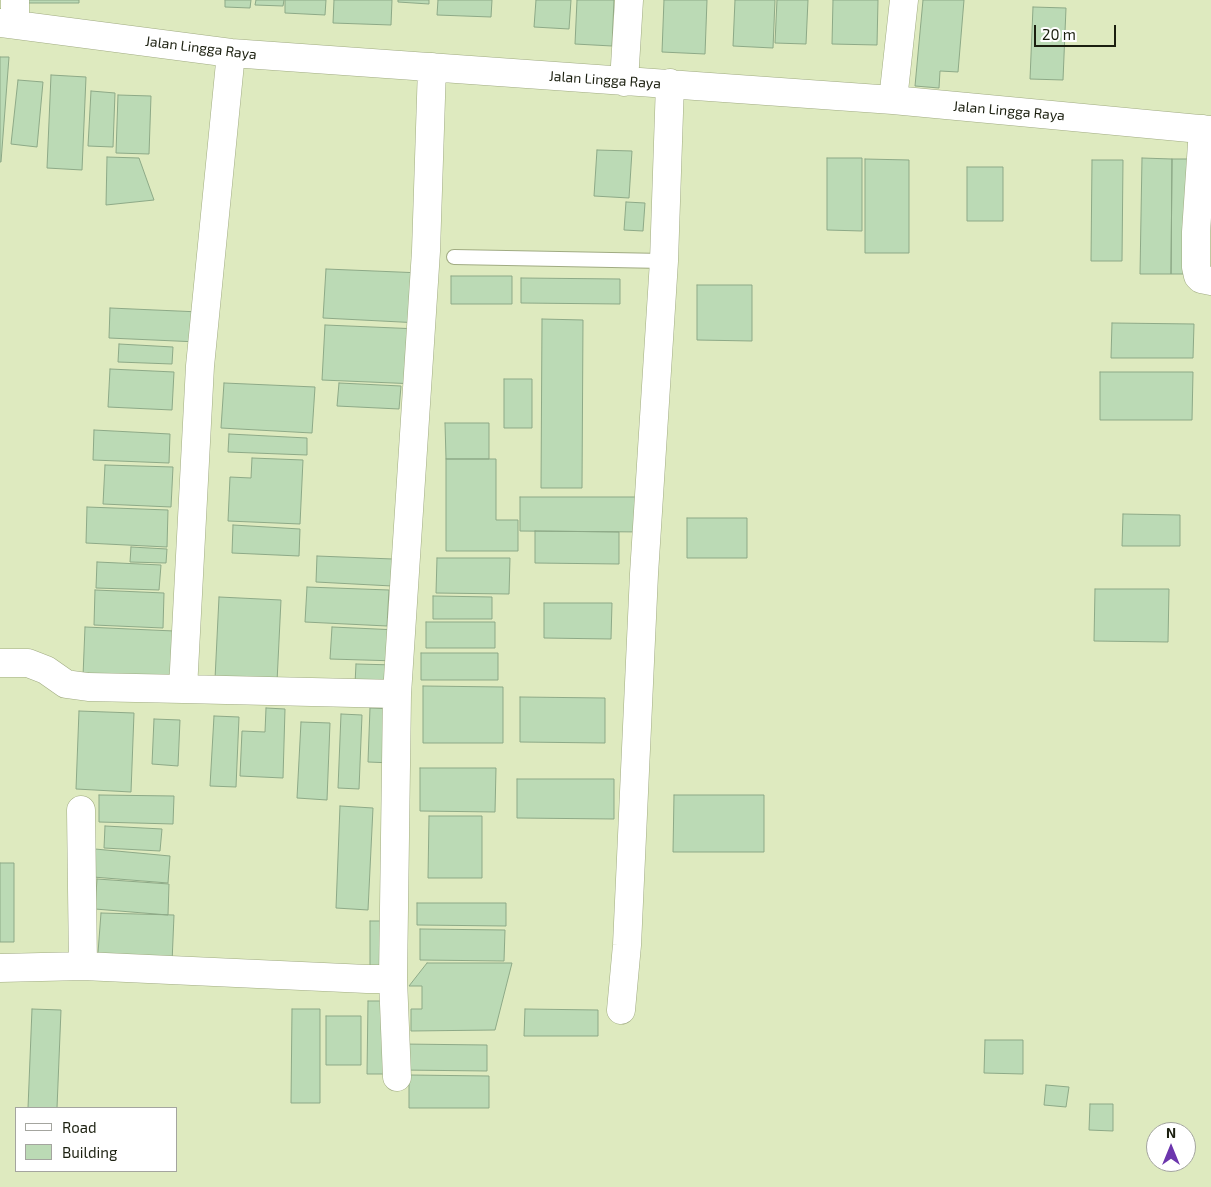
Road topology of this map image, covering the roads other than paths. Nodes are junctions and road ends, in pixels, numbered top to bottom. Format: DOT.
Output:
graph roads {
  1 [pos="628,0"];
  2 [pos="904,0"];
  3 [pos="10,16"];
  4 [pos="231,53"];
  5 [pos="432,67"];
  6 [pos="624,82"];
  7 [pos="670,84"];
  8 [pos="893,100"];
  9 [pos="1207,129"];
  10 [pos="454,257"];
  11 [pos="664,262"];
  12 [pos="1211,280"];
  13 [pos="0,663"];
  14 [pos="183,689"];
  15 [pos="396,694"];
  16 [pos="81,810"];
  17 [pos="83,966"];
  18 [pos="0,968"];
  19 [pos="393,979"];
  20 [pos="621,1010"];
  21 [pos="396,1077"];
  1 -- 6 [label="street"];
  2 -- 8 [label="street"];
  3 -- 4 [label="street, Jalan Lingga Raya"];
  4 -- 5 [label="street, Jalan Lingga Raya"];
  4 -- 14 [label="street"];
  5 -- 6 [label="street, Jalan Lingga Raya"];
  5 -- 15 [label="street"];
  6 -- 7 [label="street, Jalan Lingga Raya"];
  7 -- 8 [label="street, Jalan Lingga Raya"];
  7 -- 11 [label="street"];
  8 -- 9 [label="street, Jalan Lingga Raya"];
  9 -- 12 [label="street"];
  10 -- 11 [label="lane"];
  11 -- 20 [label="street"];
  13 -- 14 [label="street"];
  14 -- 15 [label="street"];
  15 -- 19 [label="street"];
  16 -- 17 [label="street"];
  17 -- 18 [label="street"];
  17 -- 19 [label="street"];
  19 -- 21 [label="street"];
}
